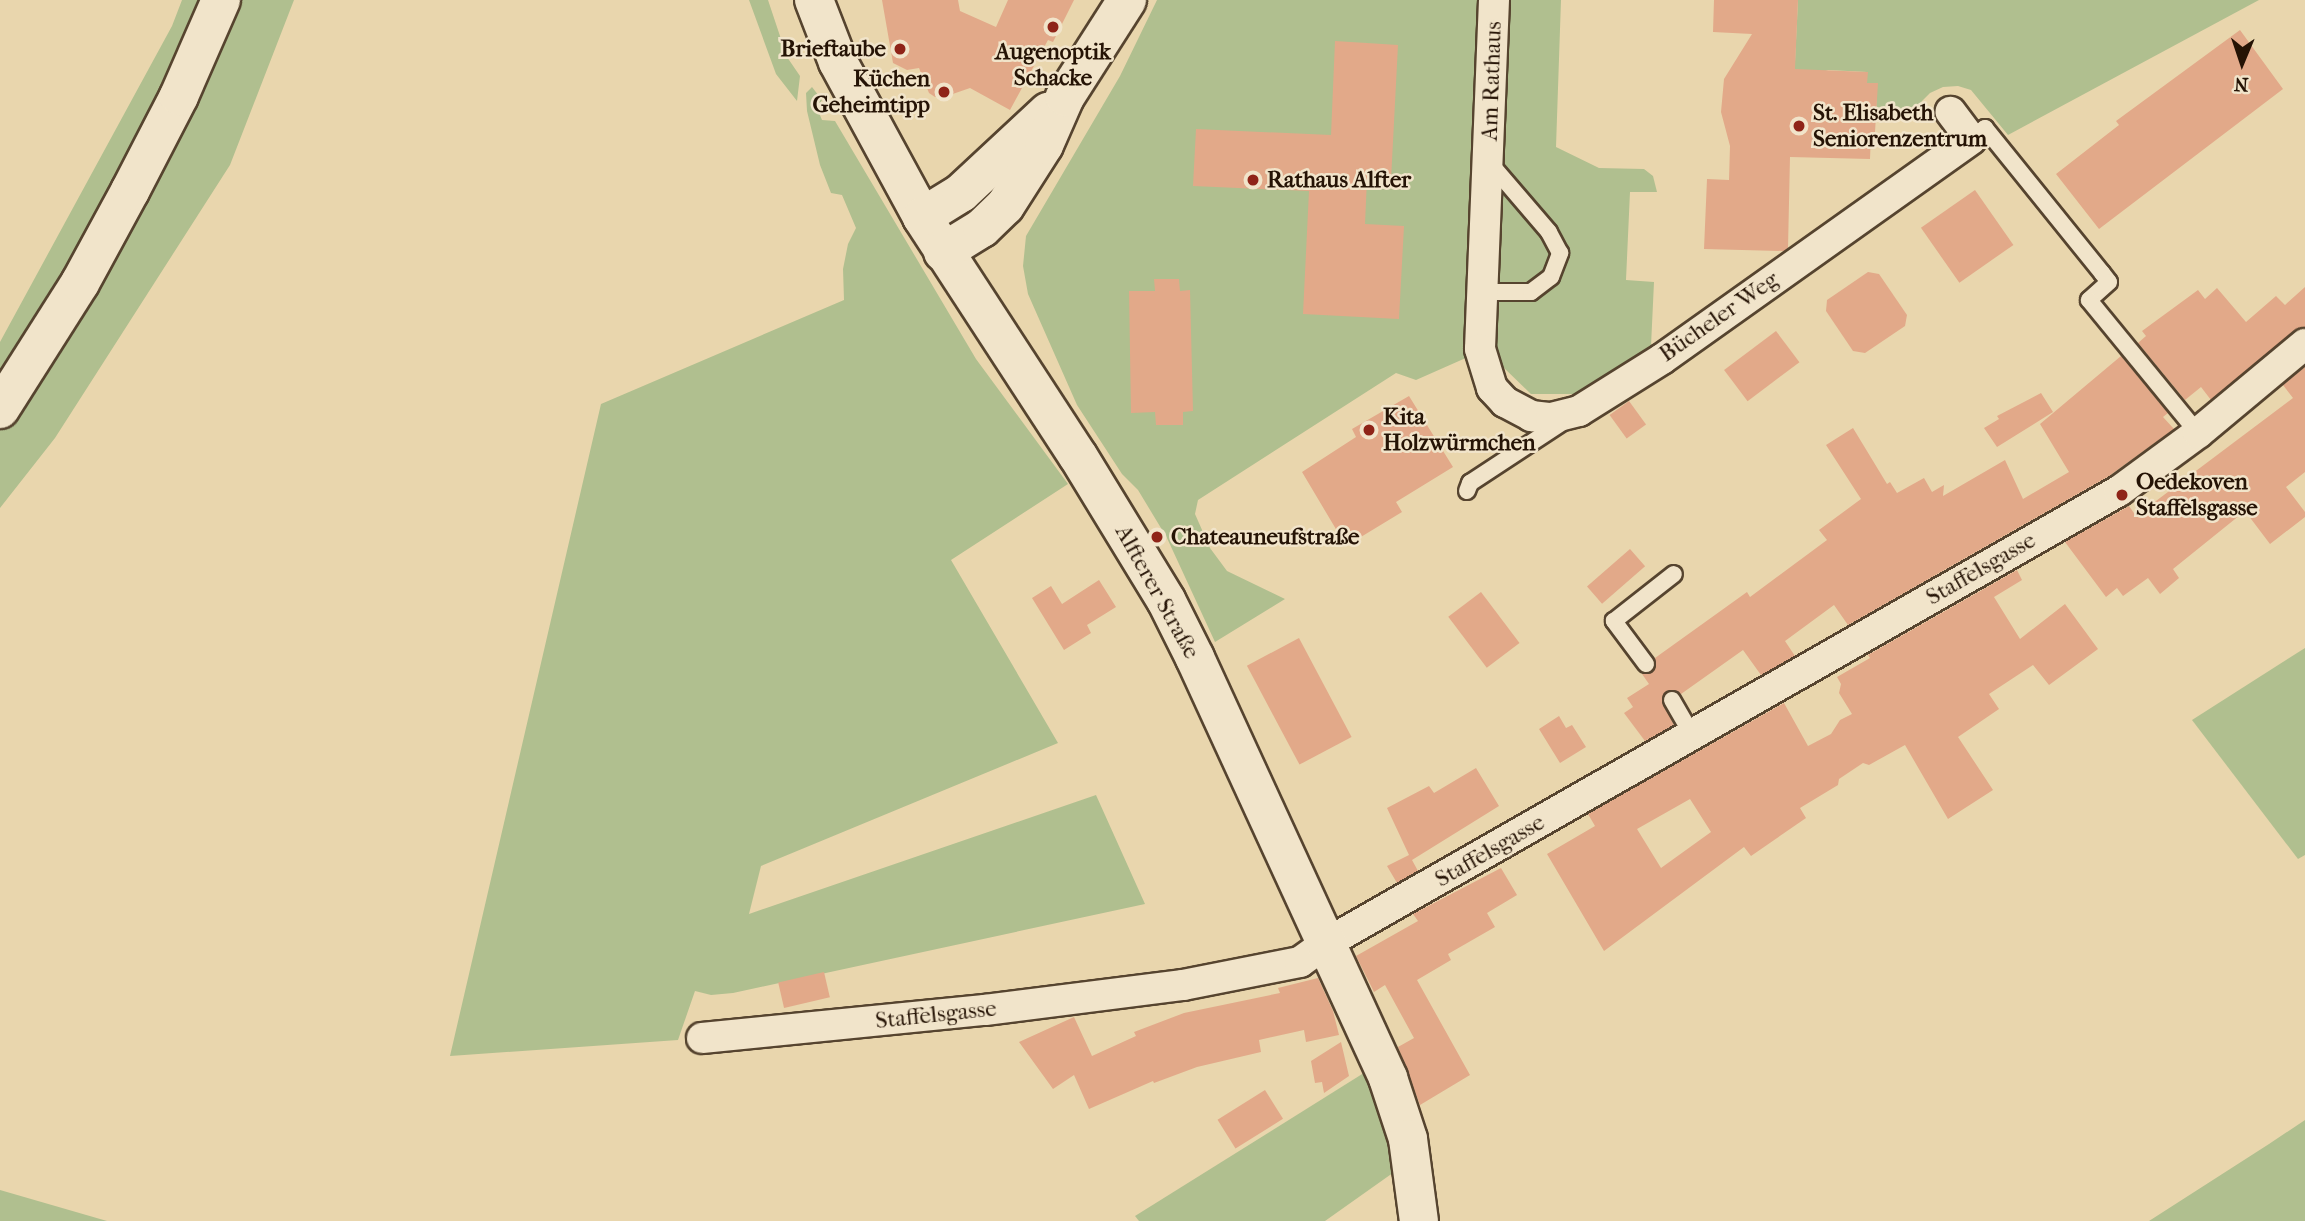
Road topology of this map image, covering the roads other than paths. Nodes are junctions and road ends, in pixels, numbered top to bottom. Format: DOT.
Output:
graph roads {
  1 [pos="221,0"];
  2 [pos="814,0"];
  3 [pos="1127,0"];
  4 [pos="1494,0"];
  5 [pos="1065,97"];
  6 [pos="1951,112"];
  7 [pos="1971,139"];
  8 [pos="1489,162"];
  9 [pos="922,217"];
  10 [pos="943,252"];
  11 [pos="1483,292"];
  12 [pos="2305,344"];
  13 [pos="0,409"];
  14 [pos="1579,411"];
  15 [pos="2198,433"];
  16 [pos="1467,491"];
  17 [pos="1674,574"];
  18 [pos="1646,664"];
  19 [pos="1672,700"];
  20 [pos="1692,734"];
  21 [pos="1325,944"];
  22 [pos="702,1038"];
  23 [pos="1419,1221"];
  1 -- 13 [label="street"];
  2 -- 9 [label="street, Alfterer Straße"];
  3 -- 5 [label="street"];
  4 -- 8 [label="street, Am Rathaus"];
  5 -- 9 [label="street"];
  5 -- 10 [label="street"];
  6 -- 7 [label="street"];
  7 -- 14 [label="street, Bücheler Weg"];
  7 -- 15 [label="lane"];
  8 -- 11 [label="street, Am Rathaus"];
  8 -- 11 [label="lane, Am Rathaus"];
  9 -- 10 [label="street, Alfterer Straße"];
  10 -- 21 [label="street, Alfterer Straße"];
  11 -- 14 [label="street, Am Rathaus"];
  12 -- 15 [label="street, Staffelsgasse"];
  14 -- 16 [label="lane, Bücheler Weg"];
  15 -- 20 [label="street, Staffelsgasse"];
  17 -- 18 [label="lane"];
  19 -- 20 [label="lane"];
  20 -- 21 [label="street, Staffelsgasse"];
  21 -- 22 [label="street, Staffelsgasse"];
  21 -- 23 [label="street, Alfterer Straße"];
}
